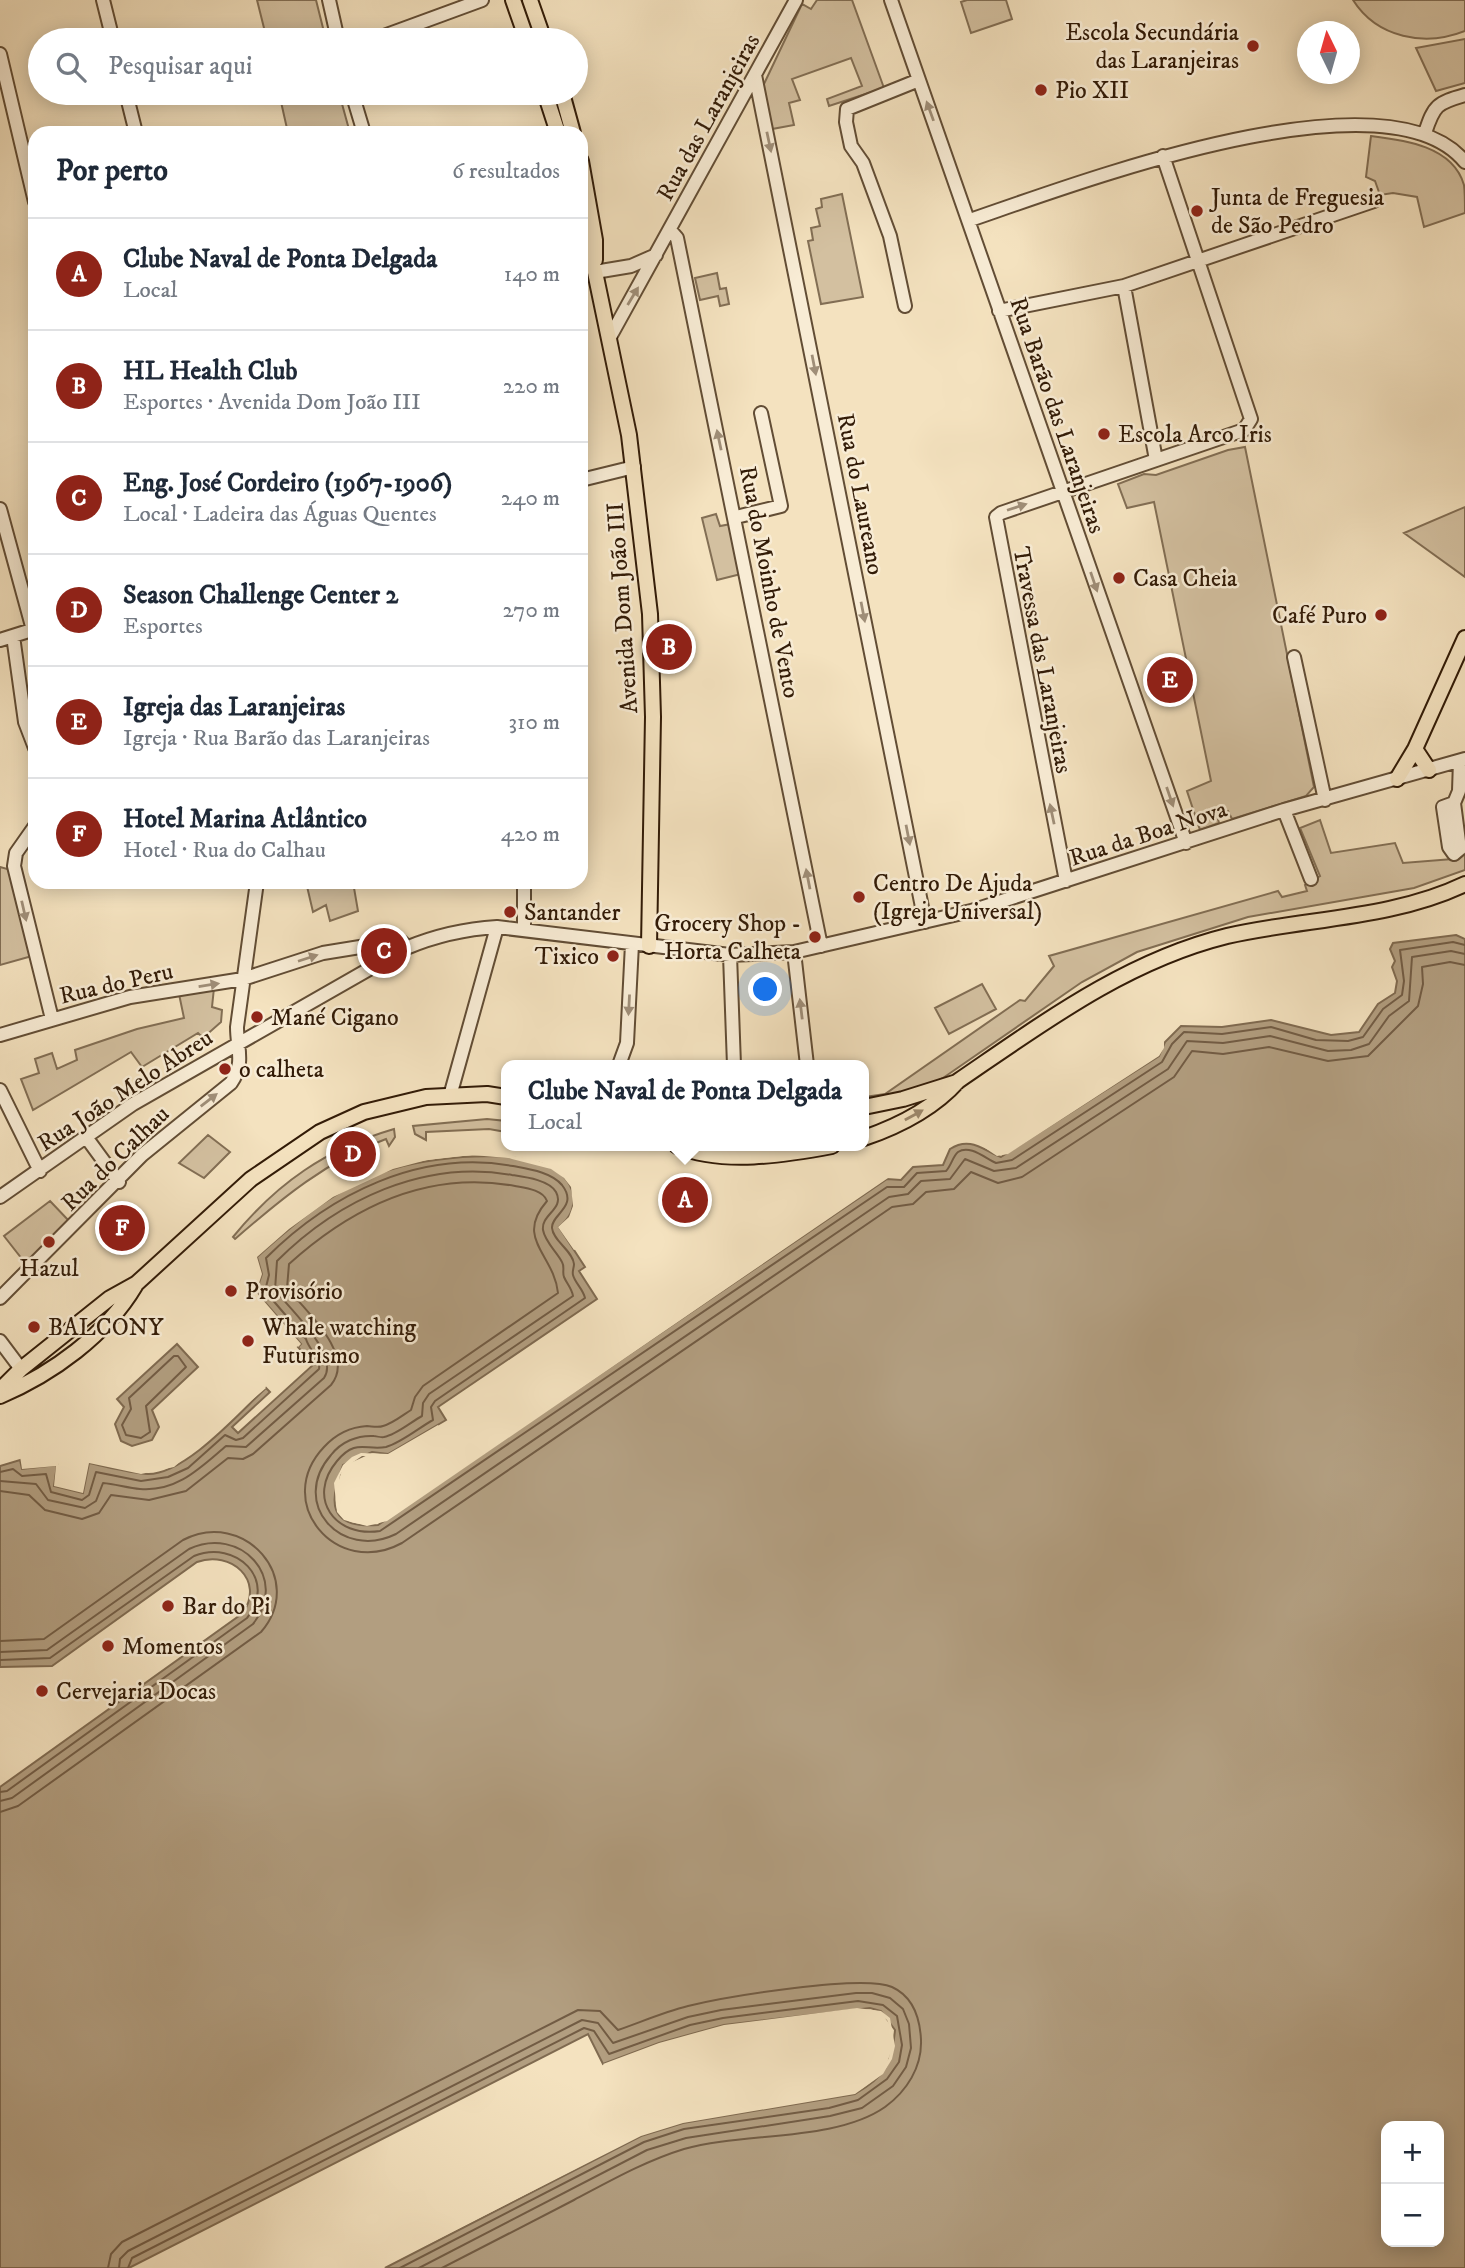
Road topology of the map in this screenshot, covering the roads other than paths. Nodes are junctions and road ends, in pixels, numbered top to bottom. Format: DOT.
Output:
graph roads {
  1 [pos="103,0"];
  2 [pos="329,0"];
  3 [pos="482,0"];
  4 [pos="513,0"];
  5 [pos="530,0"];
  6 [pos="796,0"];
  7 [pos="891,0"];
  8 [pos="110,28"];
  9 [pos="335,28"];
  10 [pos="406,28"];
  11 [pos="523,28"];
  12 [pos="540,28"];
  13 [pos="0,54"];
  14 [pos="755,75"];
  15 [pos="919,80"];
  16 [pos="1465,95"];
  17 [pos="5,99"];
  18 [pos="129,105"];
  19 [pos="355,105"];
  20 [pos="549,105"];
  21 [pos="565,105"];
  22 [pos="134,126"];
  23 [pos="361,126"];
  24 [pos="556,126"];
  25 [pos="571,126"];
  26 [pos="1424,133"];
  27 [pos="1163,156"];
  28 [pos="1465,162"];
  29 [pos="28,178"];
  30 [pos="588,200"];
  31 [pos="1374,201"];
  32 [pos="970,220"];
  33 [pos="670,230"];
  34 [pos="588,251"];
  35 [pos="656,254"];
  36 [pos="1197,261"];
  37 [pos="595,272"];
  38 [pos="1125,286"];
  39 [pos="905,306"];
  40 [pos="999,311"];
  41 [pos="610,337"];
  42 [pos="761,413"];
  43 [pos="1156,460"];
  44 [pos="634,467"];
  45 [pos="588,478"];
  46 [pos="1062,492"];
  47 [pos="0,509"];
  48 [pos="736,517"];
  49 [pos="28,608"];
  50 [pos="28,631"];
  51 [pos="13,636"];
  52 [pos="1465,638"];
  53 [pos="0,640"];
  54 [pos="1294,657"];
  55 [pos="28,730"];
  56 [pos="1415,749"];
  57 [pos="1462,760"];
  58 [pos="1429,770"];
  59 [pos="1397,779"];
  60 [pos="1325,800"];
  61 [pos="1454,803"];
  62 [pos="1284,810"];
  63 [pos="28,836"];
  64 [pos="1186,843"];
  65 [pos="1311,879"];
  66 [pos="1066,881"];
  67 [pos="1465,884"];
  68 [pos="256,889"];
  69 [pos="524,889"];
  70 [pos="925,922"];
  71 [pos="497,927"];
  72 [pos="524,929"];
  73 [pos="632,944"];
  74 [pos="649,946"];
  75 [pos="821,946"];
  76 [pos="406,948"];
  77 [pos="794,952"];
  78 [pos="730,955"];
  79 [pos="243,979"];
  80 [pos="52,1019"];
  81 [pos="0,1035"];
  82 [pos="239,1042"];
  83 [pos="621,1060"];
  84 [pos="734,1060"];
  85 [pos="806,1060"];
  86 [pos="958,1081"];
  87 [pos="0,1090"];
  88 [pos="450,1096"];
  89 [pos="501,1097"];
  90 [pos="869,1106"];
  91 [pos="869,1135"];
  92 [pos="86,1137"];
  93 [pos="700,1151"];
  94 [pos="755,1151"];
  95 [pos="40,1171"];
  96 [pos="119,1182"];
  97 [pos="0,1197"];
  98 [pos="138,1283"];
  99 [pos="0,1298"];
  100 [pos="0,1341"];
  101 [pos="21,1369"];
  102 [pos="0,1390"];
  103 [pos="0,1396"];
  1 -- 8 [label="street"];
  2 -- 9 [label="street"];
  3 -- 10 [label="street"];
  4 -- 11 [label="main road"];
  5 -- 12 [label="main road"];
  6 -- 14 [label="street, Rua das Laranjeiras"];
  7 -- 15 [label="street, Rua Barão das Laranjeiras"];
  13 -- 17 [label="street"];
  14 -- 33 [label="street, Rua das Laranjeiras"];
  14 -- 70 [label="street, Rua do Laureano, one-way"];
  32 -- 15 [label="street, Rua Barão das Laranjeiras, one-way"];
  15 -- 39 [label="street"];
  16 -- 26 [label="street"];
  17 -- 29 [label="street"];
  18 -- 22 [label="street"];
  19 -- 23 [label="street"];
  20 -- 24 [label="main road"];
  21 -- 25 [label="main road"];
  26 -- 27 [label="street"];
  26 -- 28 [label="street"];
  27 -- 32 [label="street"];
  27 -- 36 [label="street"];
  30 -- 37 [label="main road, Avenida Dom João III"];
  31 -- 36 [label="street"];
  32 -- 40 [label="street, Rua Barão das Laranjeiras"];
  33 -- 35 [label="street, Rua das Laranjeiras"];
  48 -- 33 [label="street, Rua do Moinho de Vento, one-way"];
  34 -- 37 [label="main road, Avenida Dom João III"];
  35 -- 37 [label="street"];
  41 -- 35 [label="street, Rua das Laranjeiras, one-way"];
  36 -- 38 [label="street"];
  36 -- 43 [label="street, Travessa das Laranjeiras"];
  37 -- 41 [label="main road, Avenida Dom João III"];
  38 -- 40 [label="street"];
  38 -- 43 [label="street"];
  40 -- 46 [label="street, Rua Barão das Laranjeiras"];
  41 -- 44 [label="main road, Avenida Dom João III"];
  42 -- 48 [label="street"];
  43 -- 46 [label="street, Travessa das Laranjeiras"];
  44 -- 45 [label="street"];
  44 -- 74 [label="main road, Avenida Dom João III"];
  46 -- 64 [label="street, Rua Barão das Laranjeiras, one-way"];
  66 -- 46 [label="street, Travessa das Laranjeiras, one-way"];
  47 -- 49 [label="street"];
  75 -- 48 [label="street, Rua do Moinho de Vento, one-way"];
  50 -- 51 [label="street"];
  51 -- 53 [label="street"];
  51 -- 55 [label="street"];
  52 -- 56 [label="main road"];
  54 -- 60 [label="street"];
  56 -- 58 [label="main road"];
  56 -- 59 [label="main road"];
  57 -- 58 [label="street, Rua da Boa Nova"];
  57 -- 61 [label="street"];
  58 -- 59 [label="street, Rua da Boa Nova"];
  59 -- 60 [label="street, Rua da Boa Nova"];
  60 -- 62 [label="street, Rua da Boa Nova"];
  62 -- 64 [label="street, Rua da Boa Nova"];
  62 -- 65 [label="street"];
  63 -- 80 [label="street, one-way"];
  64 -- 66 [label="street, Rua da Boa Nova"];
  66 -- 70 [label="street, Rua da Boa Nova"];
  67 -- 86 [label="main road"];
  68 -- 79 [label="street, Rua do Calhau"];
  69 -- 72 [label="street"];
  70 -- 75 [label="street, Rua da Boa Nova"];
  71 -- 72 [label="street, Rua da Boa Nova"];
  71 -- 76 [label="street, Rua da Boa Nova"];
  71 -- 88 [label="street"];
  72 -- 73 [label="street, Rua da Boa Nova"];
  73 -- 74 [label="street, Rua da Boa Nova"];
  73 -- 83 [label="street, one-way"];
  74 -- 78 [label="street, Rua da Boa Nova"];
  75 -- 77 [label="street, Rua da Boa Nova"];
  79 -- 76 [label="street, Rua do Peru, one-way"];
  76 -- 82 [label="street, Rua João Melo Abreu"];
  77 -- 78 [label="street, Rua da Boa Nova"];
  85 -- 77 [label="street, one-way"];
  78 -- 84 [label="street"];
  80 -- 79 [label="street, Rua do Peru, one-way"];
  79 -- 82 [label="street, Rua do Calhau"];
  80 -- 81 [label="street, Rua do Peru"];
  82 -- 92 [label="street, Rua João Melo Abreu"];
  96 -- 82 [label="street, Rua do Calhau, one-way"];
  86 -- 90 [label="main road"];
  91 -- 86 [label="main road, one-way"];
  87 -- 95 [label="street"];
  88 -- 89 [label="main road"];
  88 -- 98 [label="main road"];
  92 -- 95 [label="street, Rua João Melo Abreu"];
  92 -- 96 [label="street"];
  93 -- 94 [label="main road"];
  95 -- 97 [label="street, Rua João Melo Abreu"];
  96 -- 99 [label="street, Rua do Calhau"];
  98 -- 101 [label="main road"];
  98 -- 103 [label="main road"];
  100 -- 101 [label="street"];
  101 -- 102 [label="main road"];
}
